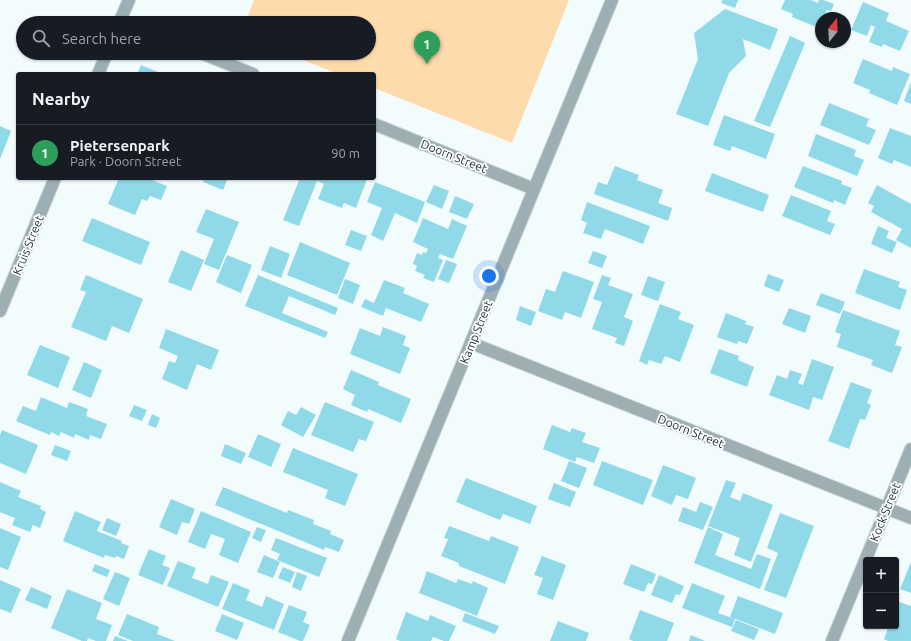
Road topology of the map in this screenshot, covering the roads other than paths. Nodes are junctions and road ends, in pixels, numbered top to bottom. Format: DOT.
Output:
graph roads {
  1 [pos="129,0"];
  2 [pos="612,0"];
  3 [pos="125,16"];
  4 [pos="104,60"];
  5 [pos="218,60"];
  6 [pos="99,72"];
  7 [pos="248,72"];
  8 [pos="376,125"];
  9 [pos="54,180"];
  10 [pos="534,189"];
  11 [pos="0,311"];
  12 [pos="471,343"];
  13 [pos="911,449"];
  14 [pos="887,508"];
  15 [pos="911,518"];
  16 [pos="348,641"];
  17 [pos="832,641"];
  1 -- 3 [label="street"];
  2 -- 10 [label="street, Kamp Street"];
  4 -- 6 [label="street"];
  5 -- 7 [label="street"];
  8 -- 10 [label="street, Doorn Street"];
  9 -- 11 [label="street, Kruis Street"];
  10 -- 12 [label="street, Kamp Street"];
  12 -- 14 [label="street, Doorn Street"];
  12 -- 16 [label="street, Kamp Street"];
  13 -- 14 [label="street, Kock Street"];
  14 -- 15 [label="street, Doorn Street"];
  14 -- 17 [label="street, Kock Street"];
}
